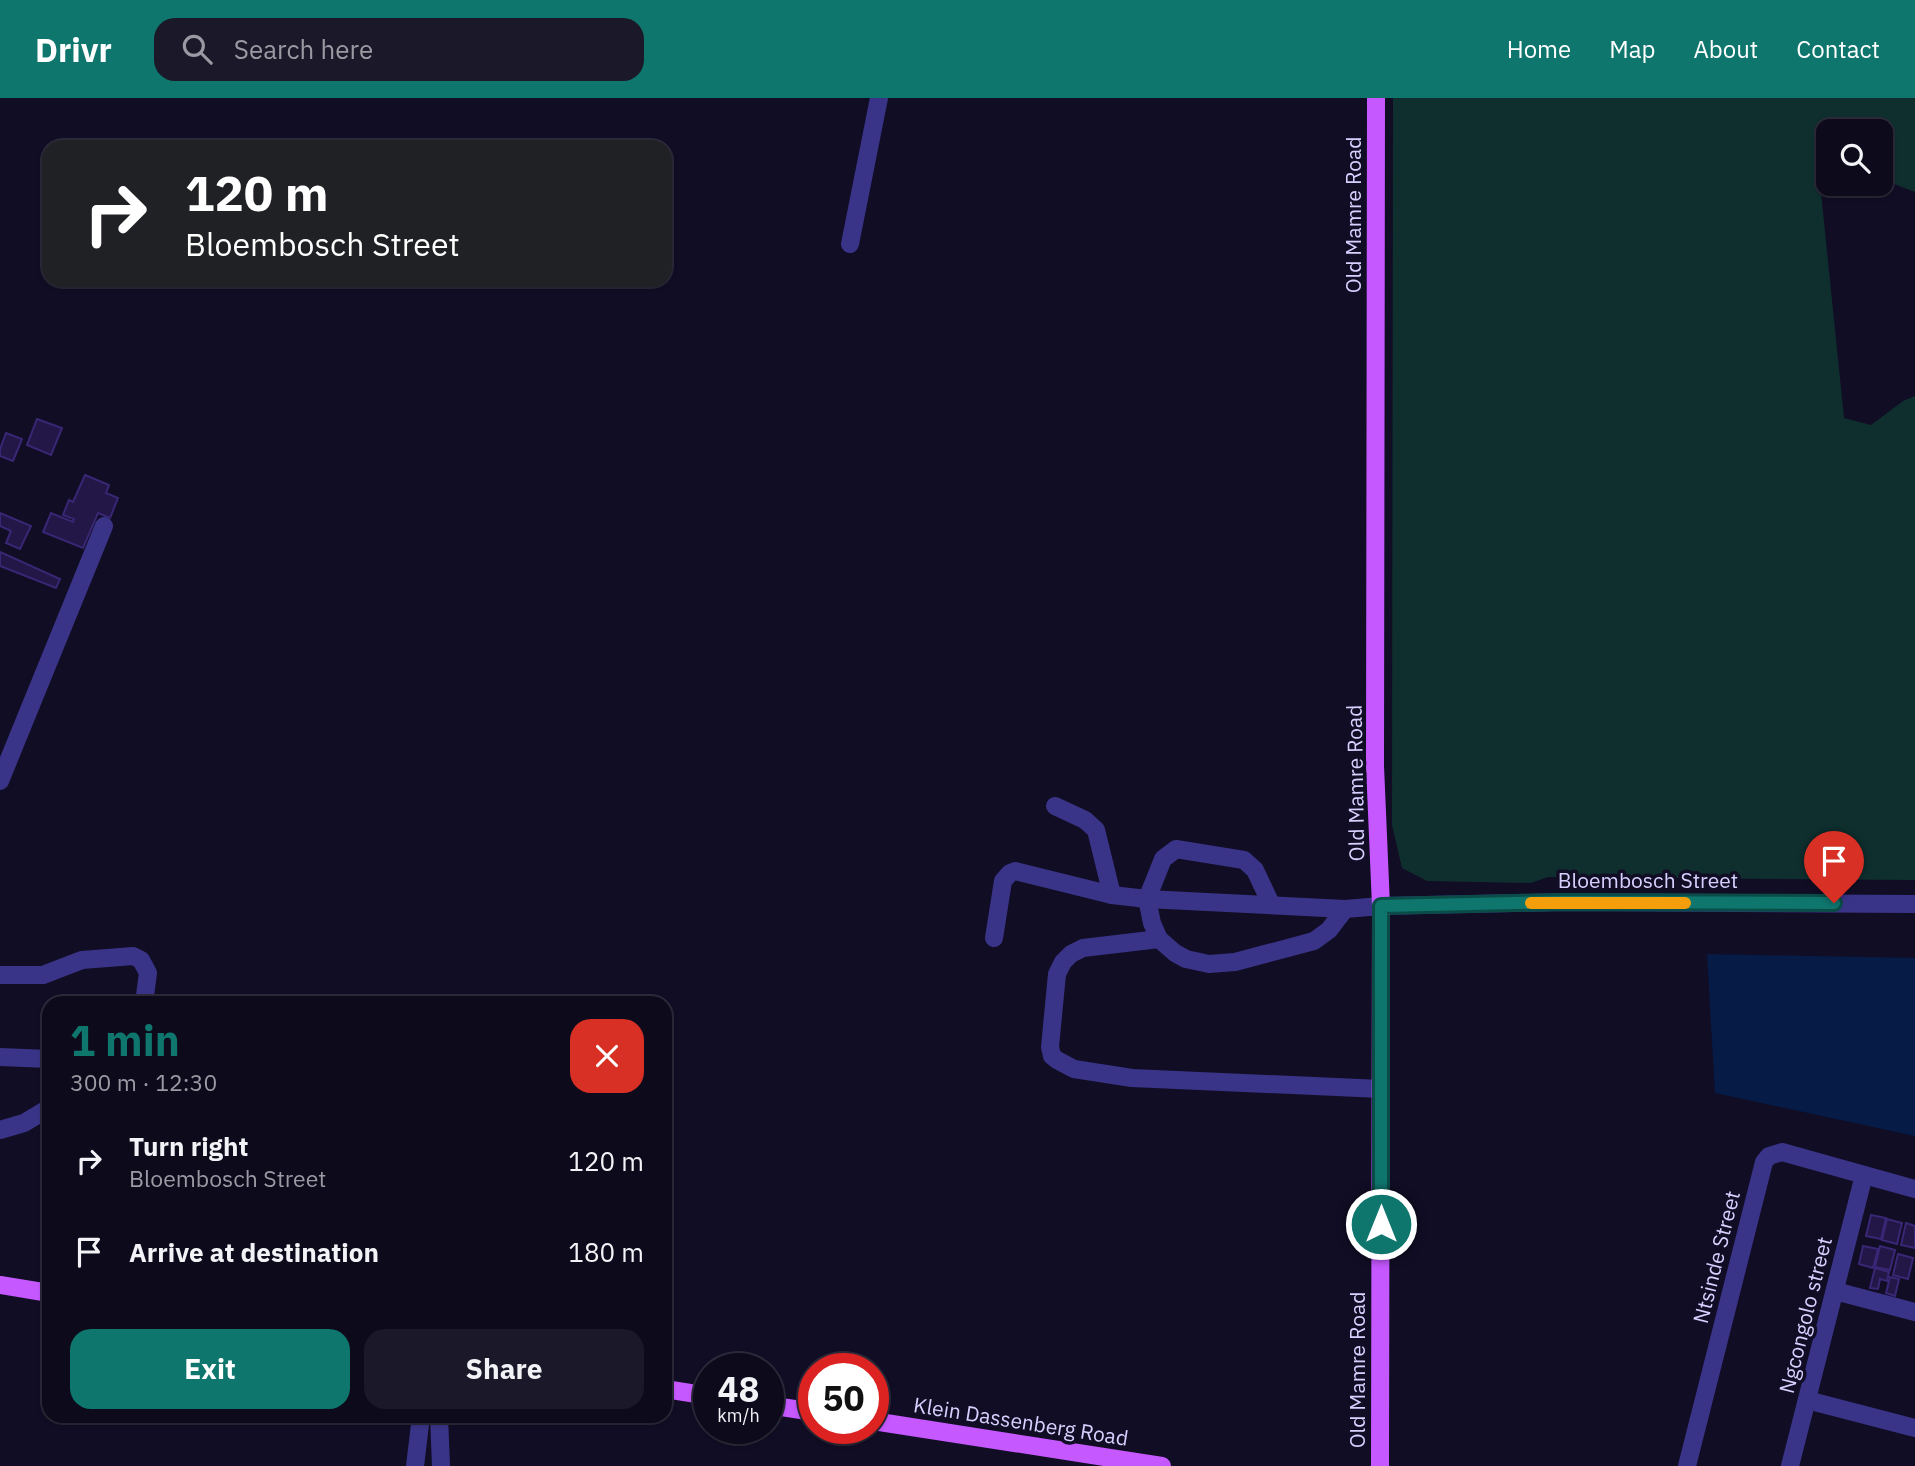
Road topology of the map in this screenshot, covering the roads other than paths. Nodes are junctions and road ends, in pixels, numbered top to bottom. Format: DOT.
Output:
graph roads {
  1 [pos="879,98"];
  2 [pos="1376,98"];
  3 [pos="850,244"];
  4 [pos="104,526"];
  5 [pos="0,781"];
  6 [pos="1055,806"];
  7 [pos="1112,895"];
  8 [pos="1147,899"];
  9 [pos="1270,904"];
  10 [pos="1915,904"];
  11 [pos="1381,906"];
  12 [pos="1345,909"];
  13 [pos="994,939"];
  14 [pos="1159,939"];
  15 [pos="0,975"];
  16 [pos="145,996"];
  17 [pos="0,1058"];
  18 [pos="42,1059"];
  19 [pos="1381,1089"];
  20 [pos="42,1112"];
  21 [pos="0,1130"];
  22 [pos="1864,1175"];
  23 [pos="1915,1189"];
  24 [pos="0,1285"];
  25 [pos="1835,1291"];
  26 [pos="42,1292"];
  27 [pos="1915,1312"];
  28 [pos="672,1390"];
  29 [pos="693,1393"];
  30 [pos="1807,1400"];
  31 [pos="420,1423"];
  32 [pos="439,1423"];
  33 [pos="889,1424"];
  34 [pos="1915,1428"];
  35 [pos="415,1466"];
  36 [pos="441,1466"];
  37 [pos="1161,1466"];
  38 [pos="1380,1466"];
  39 [pos="1686,1466"];
  40 [pos="1790,1466"];
  1 -- 3 [label="street"];
  2 -- 11 [label="main road, Old Mamre Road"];
  4 -- 5 [label="street"];
  6 -- 7 [label="street"];
  7 -- 8 [label="street, Bloembosch Street"];
  7 -- 13 [label="street, Bloembosch Street"];
  8 -- 9 [label="street, Bloembosch Street"];
  8 -- 9 [label="street"];
  8 -- 14 [label="street"];
  9 -- 12 [label="street, Bloembosch Street"];
  10 -- 11 [label="street, Bloembosch Street"];
  11 -- 12 [label="street, Bloembosch Street"];
  11 -- 19 [label="main road, Old Mamre Road"];
  12 -- 14 [label="street"];
  14 -- 19 [label="street"];
  15 -- 16 [label="street"];
  17 -- 18 [label="street"];
  19 -- 38 [label="main road, Old Mamre Road"];
  20 -- 21 [label="street"];
  22 -- 23 [label="street, Ntsinde Street"];
  22 -- 25 [label="street, Ngcongolo street"];
  22 -- 39 [label="street, Ntsinde Street"];
  24 -- 26 [label="main road"];
  25 -- 27 [label="street"];
  25 -- 30 [label="street, Ngcongolo street"];
  28 -- 29 [label="main road"];
  30 -- 34 [label="street"];
  30 -- 40 [label="street, Ngcongolo street"];
  31 -- 35 [label="street"];
  32 -- 36 [label="street"];
  33 -- 37 [label="main road, Klein Dassenberg Road"];
}
